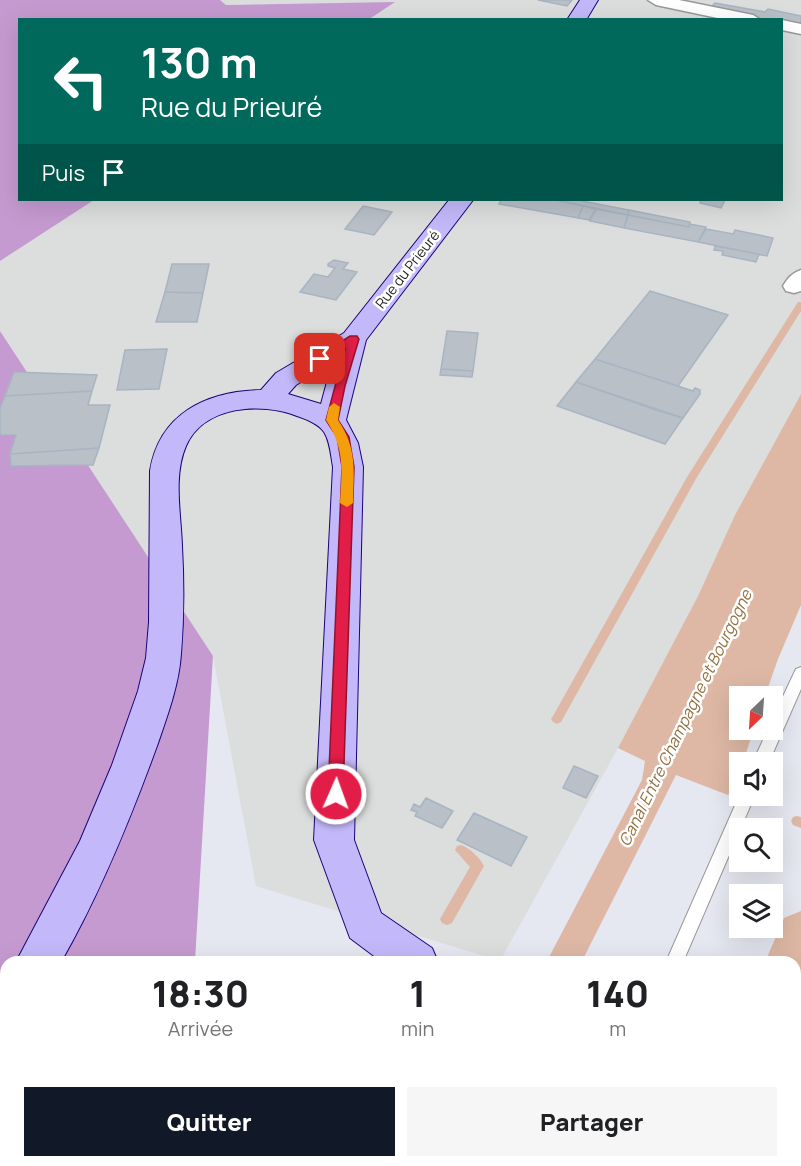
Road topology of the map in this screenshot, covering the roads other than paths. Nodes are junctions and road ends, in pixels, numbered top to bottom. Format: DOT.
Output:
graph roads {
  1 [pos="589,0"];
  2 [pos="656,0"];
  3 [pos="577,18"];
  4 [pos="743,18"];
  5 [pos="783,25"];
  6 [pos="801,29"];
  7 [pos="460,201"];
  8 [pos="354,339"];
  9 [pos="268,400"];
  10 [pos="332,420"];
  11 [pos="801,673"];
  12 [pos="765,752"];
  13 [pos="742,806"];
  14 [pos="40,956"];
  15 [pos="409,956"];
  16 [pos="677,956"];
  1 -- 3 [label="street"];
  2 -- 4 [label="street"];
  5 -- 6 [label="street"];
  7 -- 8 [label="street, Rue du Prieuré"];
  8 -- 9 [label="street, Rue du Prieuré"];
  8 -- 10 [label="street, Rue du Prieuré"];
  9 -- 10 [label="street"];
  9 -- 14 [label="street"];
  10 -- 15 [label="street"];
  11 -- 12 [label="lane"];
  13 -- 16 [label="lane"];
}
